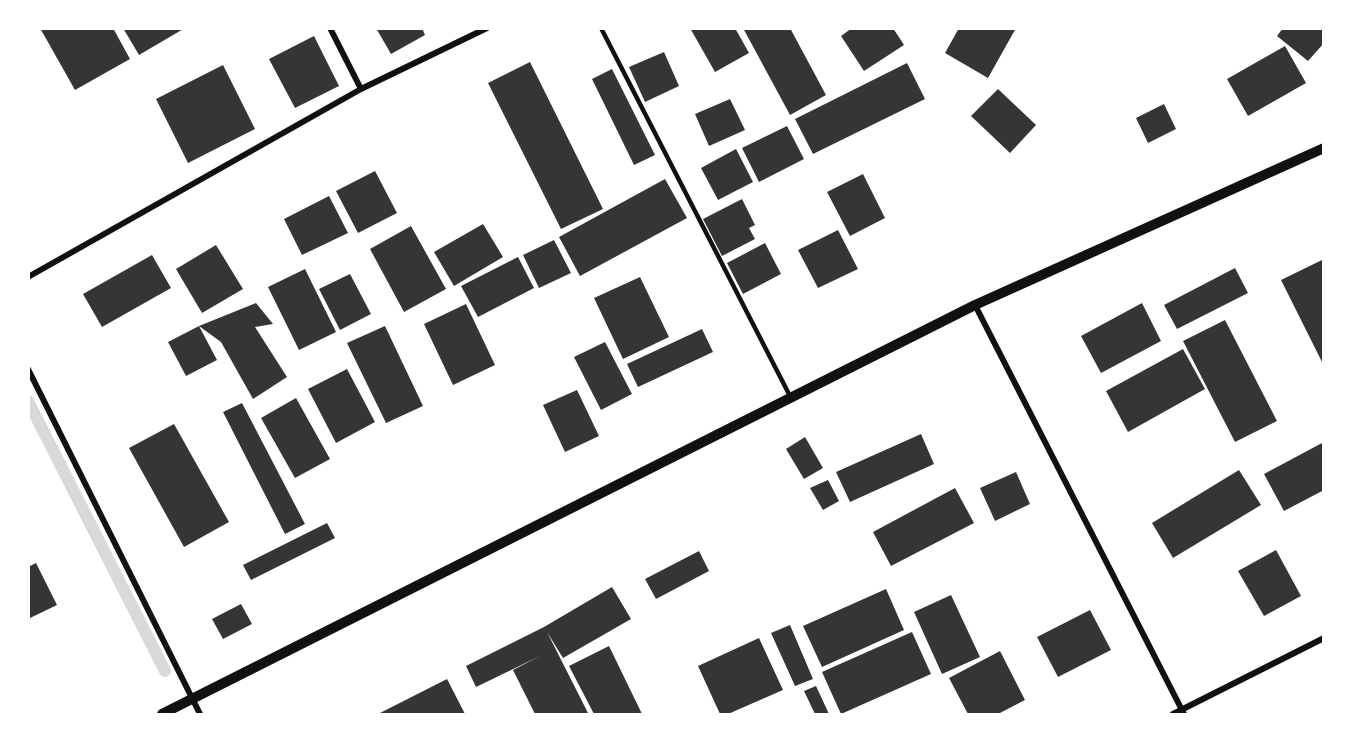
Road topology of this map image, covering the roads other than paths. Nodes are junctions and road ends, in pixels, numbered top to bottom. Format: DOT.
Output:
graph roads {
  1 [pos="330,28"];
  2 [pos="487,28"];
  3 [pos="601,28"];
  4 [pos="361,88"];
  5 [pos="1323,148"];
  6 [pos="28,277"];
  7 [pos="975,305"];
  8 [pos="28,369"];
  9 [pos="791,398"];
  10 [pos="1323,638"];
  11 [pos="192,699"];
  12 [pos="1183,712"];
  13 [pos="162,714"];
  14 [pos="200,714"];
  15 [pos="1173,714"];
  1 -- 4 [label="street"];
  2 -- 4 [label="street"];
  3 -- 9 [label="lane"];
  4 -- 6 [label="street"];
  5 -- 7 [label="street"];
  7 -- 9 [label="street"];
  7 -- 12 [label="street"];
  8 -- 11 [label="street"];
  9 -- 11 [label="street"];
  10 -- 12 [label="street"];
  11 -- 13 [label="street"];
  11 -- 14 [label="street"];
  12 -- 15 [label="street"];
}
